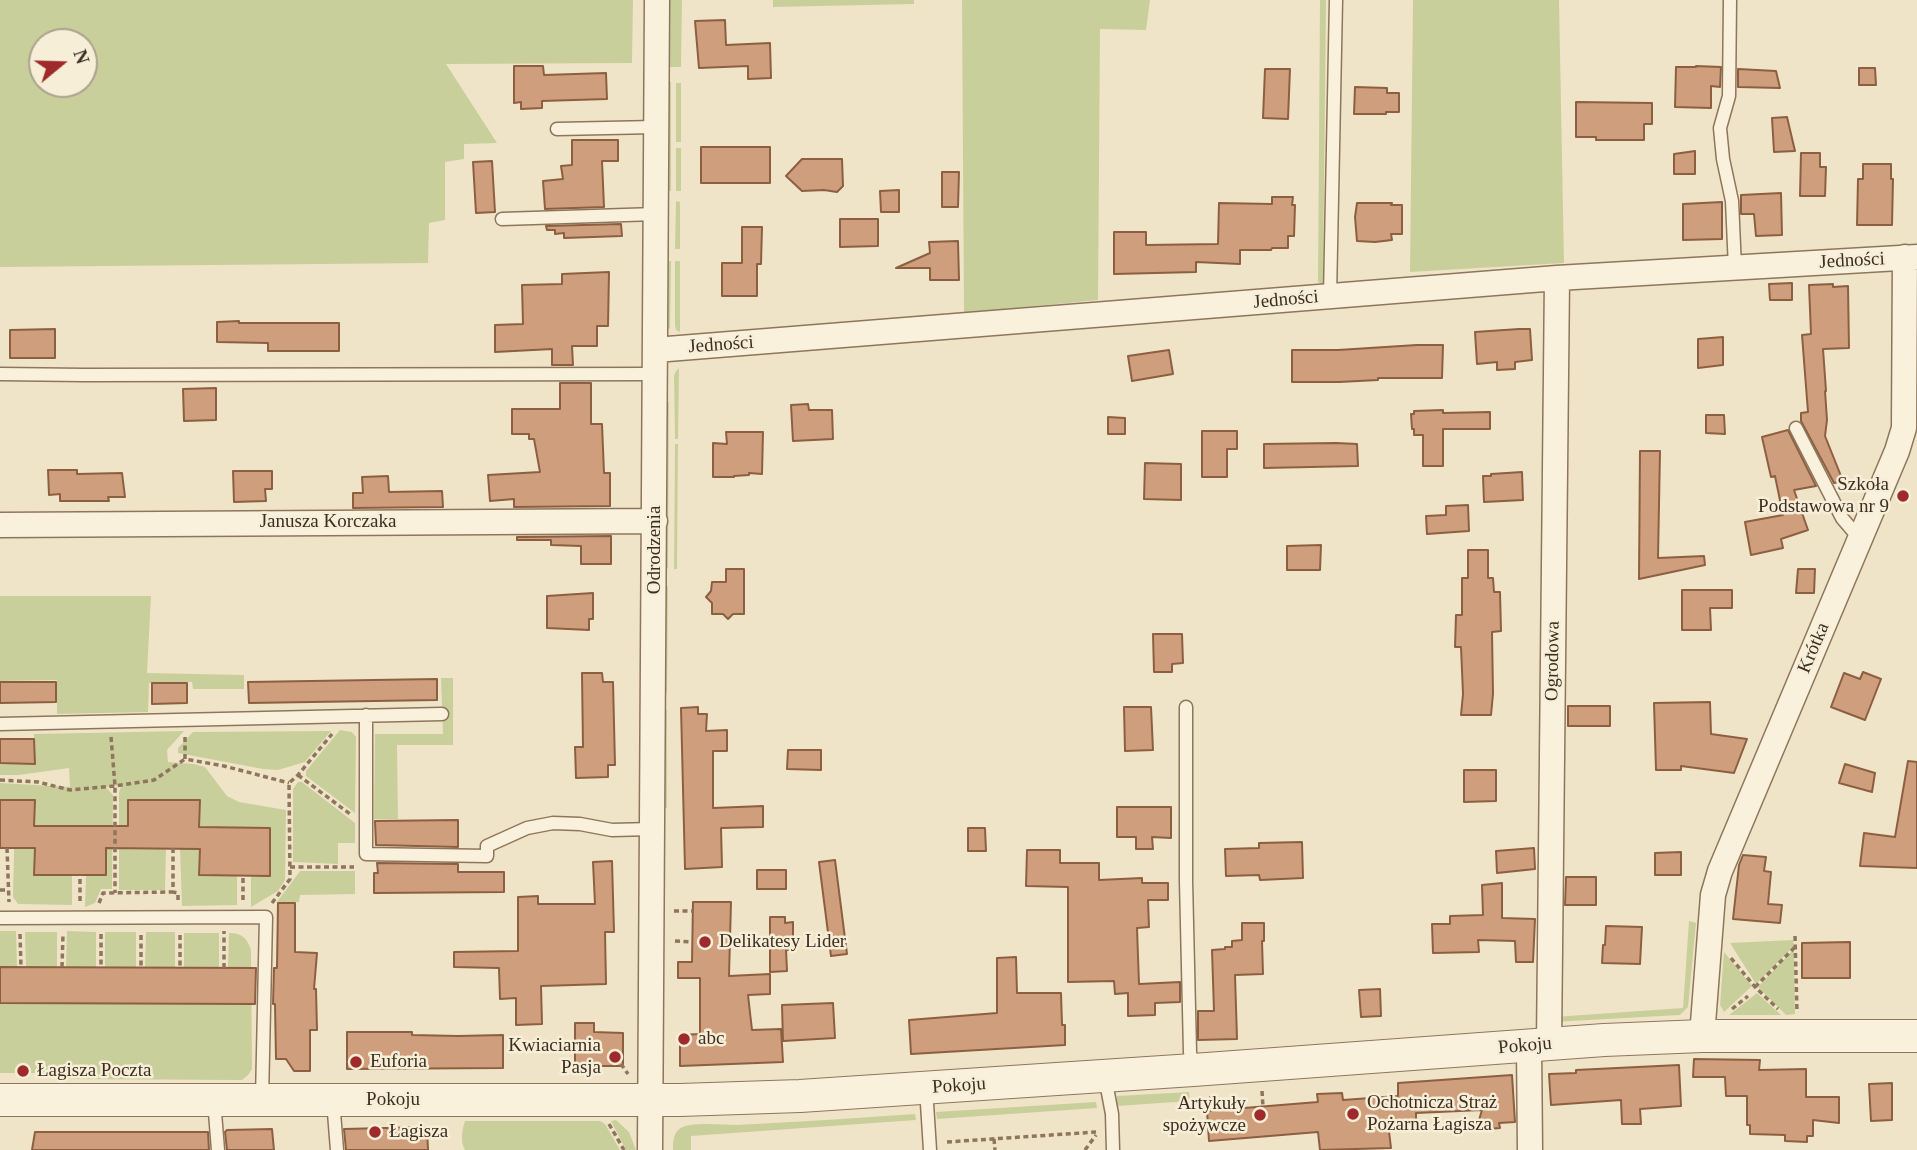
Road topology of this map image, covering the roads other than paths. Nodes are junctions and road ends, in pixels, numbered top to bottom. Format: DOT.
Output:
graph roads {
  1 [pos="657,0"];
  2 [pos="1336,0"];
  3 [pos="1730,0"];
  4 [pos="656,127"];
  5 [pos="557,129"];
  6 [pos="656,214"];
  7 [pos="502,219"];
  8 [pos="1911,257"];
  9 [pos="1735,268"];
  10 [pos="1557,278"];
  11 [pos="1330,296"];
  12 [pos="656,362"];
  13 [pos="0,374"];
  14 [pos="1797,428"];
  15 [pos="655,521"];
  16 [pos="0,524"];
  17 [pos="1860,539"];
  18 [pos="1186,707"];
  19 [pos="442,714"];
  20 [pos="366,715"];
  21 [pos="0,724"];
  22 [pos="652,829"];
  23 [pos="0,918"];
  24 [pos="1702,1036"];
  25 [pos="1917,1036"];
  26 [pos="1539,1045"];
  27 [pos="1105,1076"];
  28 [pos="1201,1078"];
  29 [pos="926,1088"];
  30 [pos="0,1100"];
  31 [pos="214,1100"];
  32 [pos="262,1100"];
  33 [pos="333,1100"];
  34 [pos="649,1100"];
  35 [pos="930,1147"];
  36 [pos="218,1150"];
  37 [pos="337,1150"];
  38 [pos="650,1150"];
  39 [pos="1113,1150"];
  40 [pos="1530,1150"];
  1 -- 4 [label="street, Odrodzenia"];
  2 -- 11 [label="lane"];
  3 -- 9 [label="lane"];
  4 -- 5 [label="lane"];
  4 -- 6 [label="street, Odrodzenia"];
  6 -- 7 [label="lane"];
  6 -- 12 [label="street, Odrodzenia"];
  8 -- 9 [label="street, Jedności"];
  8 -- 17 [label="street, Krótka"];
  9 -- 10 [label="street, Jedności"];
  10 -- 11 [label="street, Jedności"];
  10 -- 26 [label="street, Ogrodowa"];
  11 -- 12 [label="street, Jedności"];
  12 -- 13 [label="lane"];
  12 -- 15 [label="street, Odrodzenia"];
  14 -- 17 [label="lane"];
  15 -- 16 [label="street, Janusza Korczaka"];
  15 -- 22 [label="street, Odrodzenia"];
  17 -- 24 [label="street, Krótka"];
  18 -- 28 [label="lane"];
  19 -- 20 [label="lane"];
  20 -- 21 [label="lane"];
  20 -- 22 [label="lane"];
  22 -- 34 [label="street, Odrodzenia"];
  23 -- 32 [label="lane"];
  24 -- 25 [label="street, Pokoju"];
  24 -- 26 [label="street, Pokoju"];
  26 -- 28 [label="street, Pokoju"];
  26 -- 40 [label="street, Ogrodowa"];
  27 -- 28 [label="street, Pokoju"];
  27 -- 29 [label="street, Pokoju"];
  27 -- 39 [label="lane"];
  29 -- 34 [label="street, Pokoju"];
  29 -- 35 [label="lane"];
  30 -- 31 [label="street, Pokoju"];
  31 -- 32 [label="street, Pokoju"];
  31 -- 36 [label="lane"];
  32 -- 33 [label="street, Pokoju"];
  33 -- 34 [label="street, Pokoju"];
  33 -- 37 [label="lane"];
  34 -- 38 [label="street, Odrodzenia"];
}
